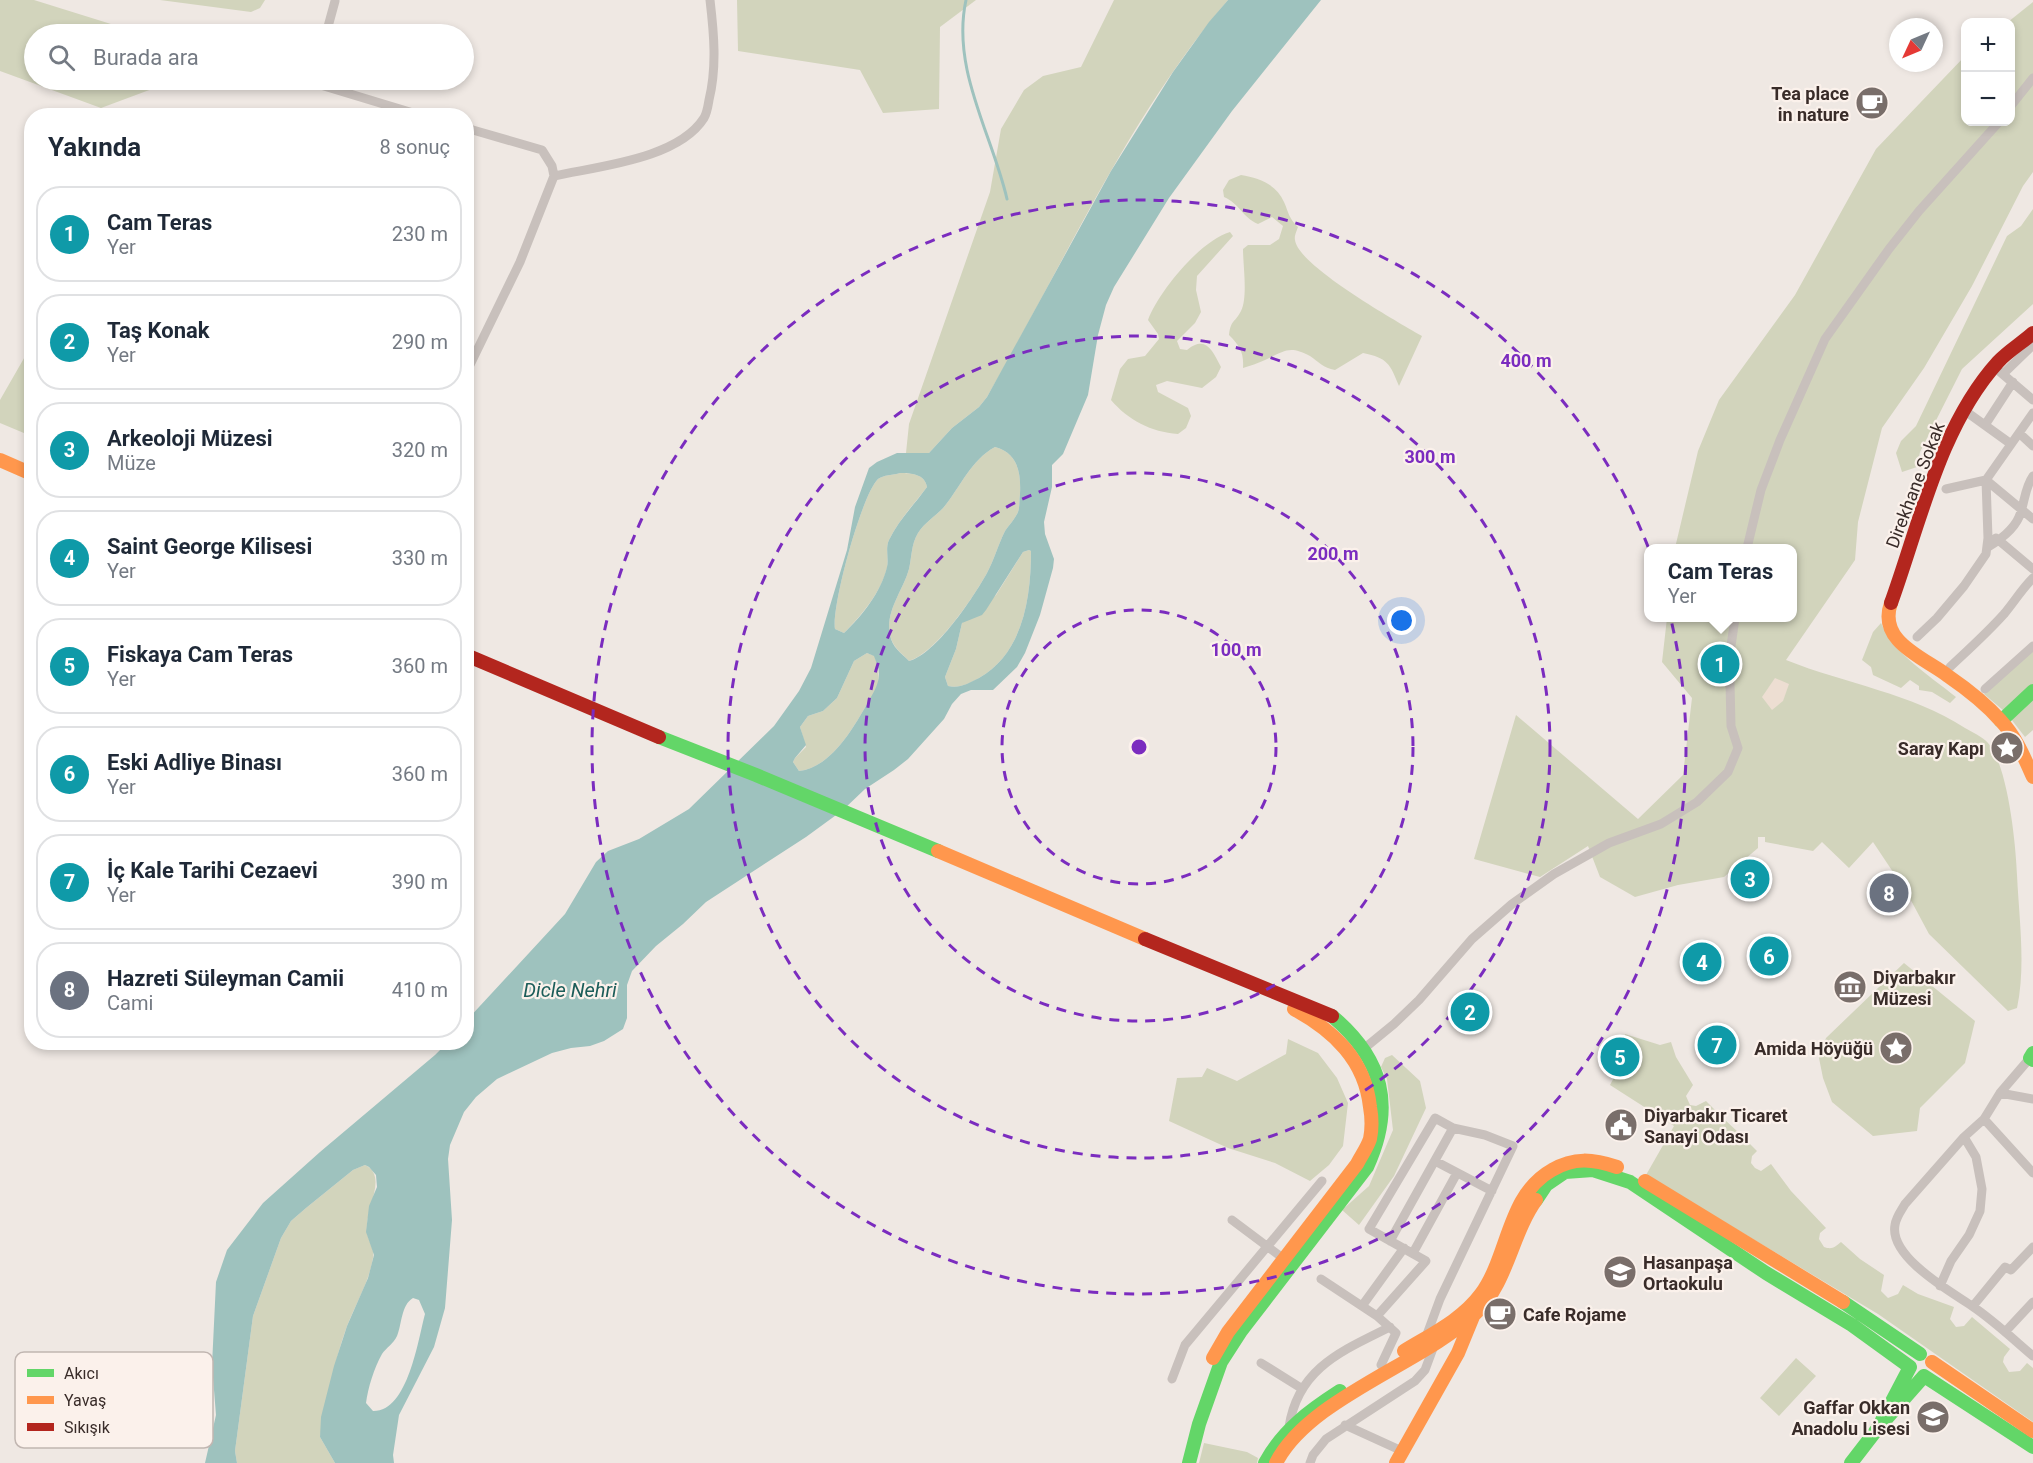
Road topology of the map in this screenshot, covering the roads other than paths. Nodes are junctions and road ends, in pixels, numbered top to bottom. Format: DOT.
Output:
graph roads {
  1 [pos="710,0"];
  2 [pos="335,1"];
  3 [pos="329,24"];
  4 [pos="2033,78"];
  5 [pos="337,90"];
  6 [pos="2015,101"];
  7 [pos="397,108"];
  8 [pos="1995,126"];
  9 [pos="474,130"];
  10 [pos="554,176"];
  11 [pos="2033,333"];
  12 [pos="2033,345"];
  13 [pos="474,357"];
  14 [pos="2013,382"];
  15 [pos="2033,400"];
  16 [pos="1968,413"];
  17 [pos="2033,413"];
  18 [pos="1985,425"];
  19 [pos="2019,433"];
  20 [pos="2011,444"];
  21 [pos="2033,446"];
  22 [pos="0,460"];
  23 [pos="0,470"];
  24 [pos="24,470"];
  25 [pos="2033,476"];
  26 [pos="24,480"];
  27 [pos="1986,480"];
  28 [pos="1946,489"];
  29 [pos="2021,508"];
  30 [pos="2033,519"];
  31 [pos="1987,531"];
  32 [pos="2000,540"];
  33 [pos="1748,544"];
  34 [pos="1988,547"];
  35 [pos="2033,569"];
  36 [pos="2033,578"];
  37 [pos="1734,622"];
  38 [pos="1917,637"];
  39 [pos="2033,646"];
  40 [pos="474,659"];
  41 [pos="1950,667"];
  42 [pos="474,668"];
  43 [pos="1985,689"];
  44 [pos="2033,691"];
  45 [pos="2001,721"];
  46 [pos="625,727"];
  47 [pos="2033,777"];
  48 [pos="1195,963"];
  49 [pos="1365,1049"];
  50 [pos="1353,1057"];
  51 [pos="2032,1057"];
  52 [pos="2000,1093"];
  53 [pos="2033,1099"];
  54 [pos="1984,1119"];
  55 [pos="1453,1128"];
  56 [pos="1964,1137"];
  57 [pos="1435,1161"];
  58 [pos="2032,1170"];
  59 [pos="1457,1173"];
  60 [pos="1322,1181"];
  61 [pos="1492,1191"];
  62 [pos="1232,1220"];
  63 [pos="1390,1241"];
  64 [pos="1268,1247"];
  65 [pos="2033,1247"];
  66 [pos="1408,1251"];
  67 [pos="1284,1258"];
  68 [pos="1321,1280"];
  69 [pos="1940,1286"];
  70 [pos="2033,1302"];
  71 [pos="1362,1306"];
  72 [pos="1973,1306"];
  73 [pos="1474,1314"];
  74 [pos="1377,1316"];
  75 [pos="1390,1327"];
  76 [pos="2005,1332"];
  77 [pos="1431,1340"];
  78 [pos="2033,1356"];
  79 [pos="1926,1358"];
  80 [pos="1261,1362"];
  81 [pos="1381,1365"];
  82 [pos="1910,1367"];
  83 [pos="1924,1376"];
  84 [pos="1172,1379"];
  85 [pos="1301,1388"];
  86 [pos="1346,1425"];
  87 [pos="1289,1427"];
  88 [pos="1878,1428"];
  89 [pos="2033,1431"];
  90 [pos="2033,1447"];
  91 [pos="1399,1457"];
  92 [pos="1180,1463"];
  93 [pos="1189,1463"];
  94 [pos="1265,1463"];
  95 [pos="1276,1463"];
  96 [pos="1310,1463"];
  97 [pos="1851,1463"];
  1 -- 10 [label="street"];
  2 -- 3 [label="street"];
  4 -- 6 [label="street"];
  5 -- 7 [label="street"];
  8 -- 33 [label="street"];
  9 -- 10 [label="street"];
  10 -- 13 [label="street"];
  11 -- 45 [label="main road, Direkhane Sokak"];
  12 -- 14 [label="street"];
  14 -- 15 [label="street"];
  14 -- 18 [label="street"];
  16 -- 18 [label="street"];
  17 -- 19 [label="street"];
  18 -- 20 [label="street"];
  19 -- 20 [label="street"];
  19 -- 21 [label="street"];
  20 -- 27 [label="street"];
  22 -- 24 [label="main road"];
  23 -- 26 [label="main road"];
  25 -- 29 [label="street"];
  27 -- 28 [label="street"];
  27 -- 29 [label="street"];
  27 -- 31 [label="street"];
  29 -- 30 [label="street"];
  29 -- 32 [label="street"];
  31 -- 32 [label="street"];
  31 -- 34 [label="street"];
  32 -- 34 [label="street"];
  32 -- 35 [label="street"];
  34 -- 38 [label="street"];
  36 -- 41 [label="street"];
  37 -- 49 [label="street"];
  39 -- 43 [label="street"];
  40 -- 46 [label="main road"];
  42 -- 46 [label="main road"];
  44 -- 45 [label="main road"];
  45 -- 47 [label="main road, Direkhane Sokak"];
  46 -- 48 [label="main road"];
  48 -- 49 [label="main road"];
  48 -- 50 [label="main road"];
  49 -- 50 [label="street"];
  49 -- 93 [label="main road"];
  50 -- 67 [label="main road"];
  51 -- 52 [label="street"];
  52 -- 53 [label="street"];
  52 -- 54 [label="street"];
  54 -- 56 [label="street"];
  54 -- 58 [label="street"];
  55 -- 57 [label="street"];
  55 -- 61 [label="street"];
  55 -- 63 [label="street"];
  56 -- 69 [label="street"];
  56 -- 69 [label="street"];
  57 -- 59 [label="street"];
  57 -- 63 [label="street"];
  59 -- 61 [label="street"];
  59 -- 66 [label="street"];
  60 -- 64 [label="street"];
  61 -- 77 [label="street"];
  62 -- 64 [label="street"];
  63 -- 66 [label="street"];
  64 -- 67 [label="street"];
  64 -- 84 [label="street"];
  65 -- 72 [label="street"];
  66 -- 71 [label="street"];
  66 -- 74 [label="street"];
  67 -- 92 [label="main road"];
  68 -- 71 [label="street"];
  69 -- 72 [label="street"];
  70 -- 76 [label="street"];
  71 -- 74 [label="street"];
  72 -- 76 [label="street"];
  73 -- 77 [label="main road"];
  73 -- 82 [label="main road"];
  73 -- 91 [label="main road"];
  74 -- 75 [label="street"];
  75 -- 81 [label="street"];
  75 -- 85 [label="street"];
  76 -- 78 [label="street"];
  77 -- 79 [label="main road"];
  77 -- 81 [label="main road"];
  77 -- 86 [label="street"];
  77 -- 95 [label="main road"];
  79 -- 82 [label="main road"];
  79 -- 83 [label="main road"];
  79 -- 89 [label="main road"];
  80 -- 85 [label="street"];
  81 -- 87 [label="main road"];
  82 -- 83 [label="main road"];
  82 -- 88 [label="main road"];
  83 -- 88 [label="main road"];
  83 -- 90 [label="main road"];
  85 -- 87 [label="street"];
  86 -- 91 [label="street"];
  86 -- 96 [label="street"];
  87 -- 94 [label="main road"];
  88 -- 97 [label="main road"];
}
